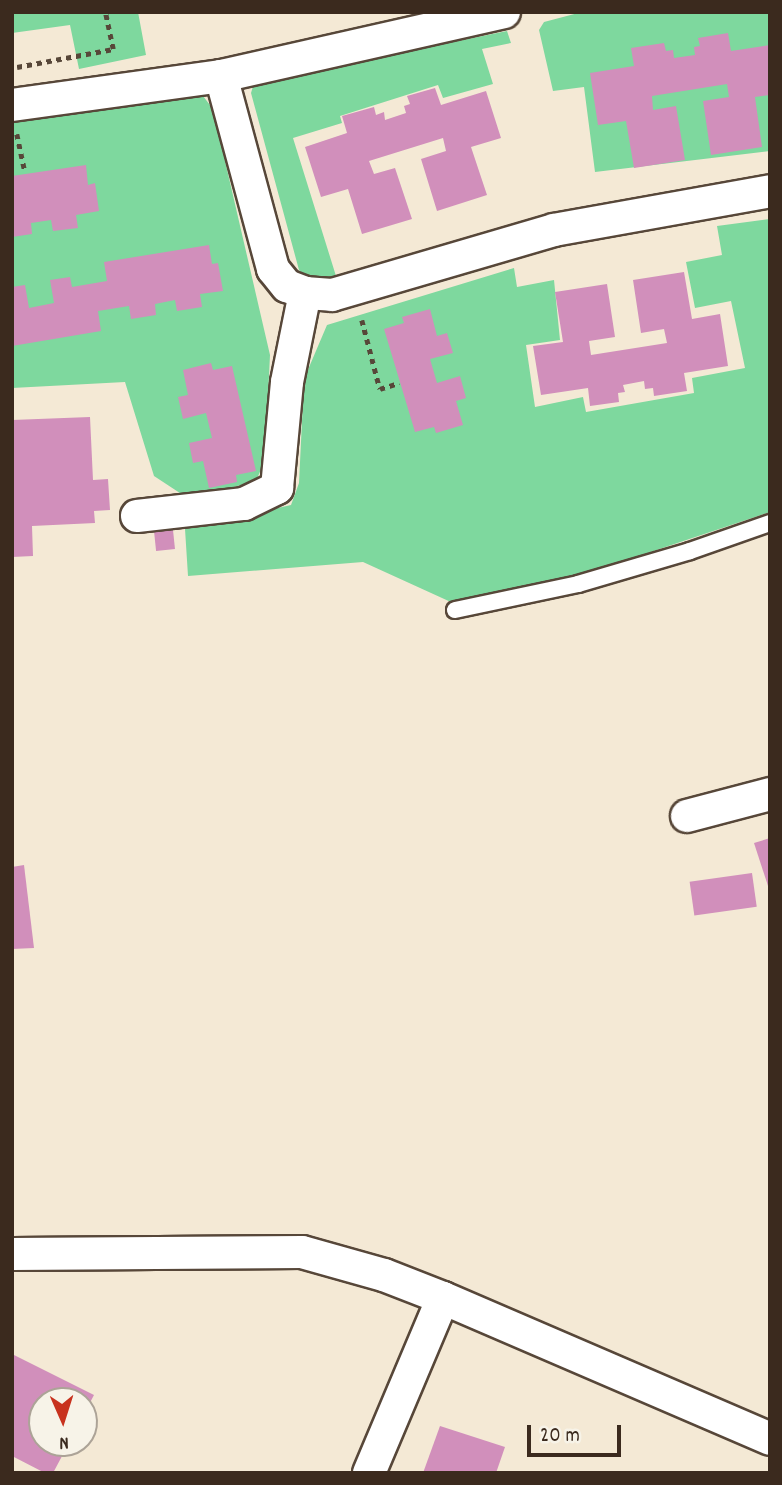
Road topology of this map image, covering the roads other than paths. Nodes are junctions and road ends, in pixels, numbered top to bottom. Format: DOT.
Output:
graph roads {
  1 [pos="504,12"];
  2 [pos="221,76"];
  3 [pos="14,113"];
  4 [pos="770,191"];
  5 [pos="305,293"];
  6 [pos="137,516"];
  7 [pos="770,523"];
  8 [pos="455,610"];
  9 [pos="770,793"];
  10 [pos="687,816"];
  11 [pos="12,1254"];
  12 [pos="443,1298"];
  13 [pos="770,1439"];
  14 [pos="369,1473"];
  1 -- 2 [label="street"];
  2 -- 3 [label="street"];
  2 -- 5 [label="street"];
  4 -- 5 [label="street"];
  5 -- 6 [label="street"];
  7 -- 8 [label="lane"];
  9 -- 10 [label="street"];
  11 -- 12 [label="street"];
  12 -- 13 [label="street"];
  12 -- 14 [label="street"];
}
